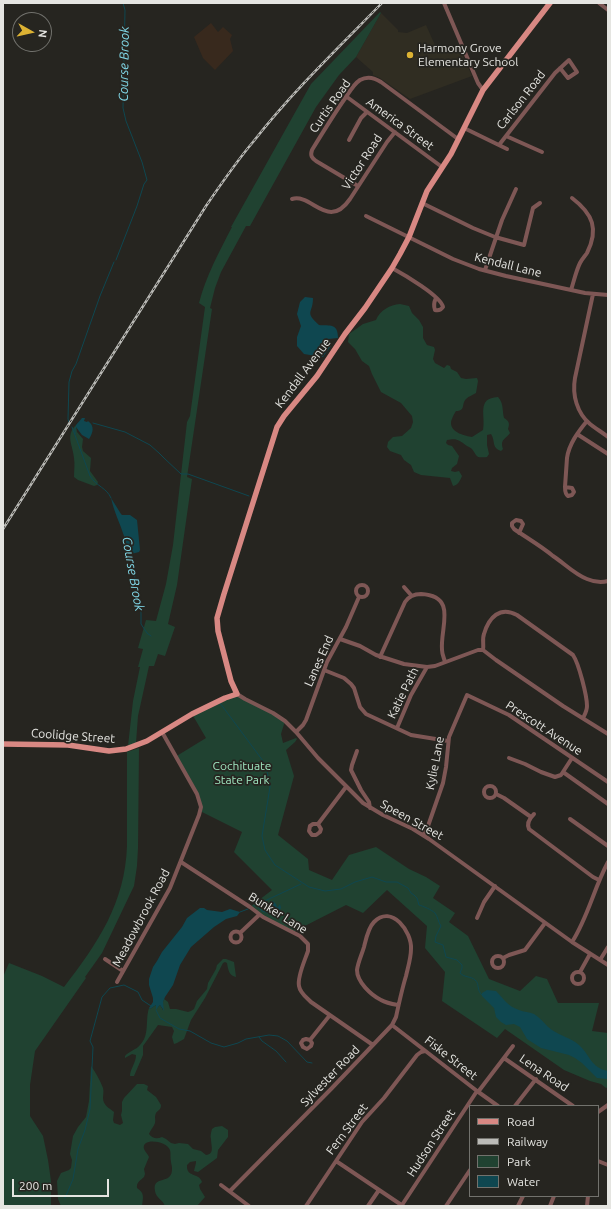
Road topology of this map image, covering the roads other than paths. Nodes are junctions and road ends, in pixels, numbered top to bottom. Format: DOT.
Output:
graph roads {
  1 [pos="444,3"];
  2 [pos="550,3"];
  3 [pos="599,3"];
  4 [pos="608,10"];
  5 [pos="560,68"];
  6 [pos="483,90"];
  7 [pos="347,97"];
  8 [pos="367,112"];
  9 [pos="464,128"];
  10 [pos="395,132"];
  11 [pos="506,136"];
  12 [pos="458,138"];
  13 [pos="349,140"];
  14 [pos="499,145"];
  15 [pos="507,149"];
  16 [pos="542,152"];
  17 [pos="442,167"];
  18 [pos="358,186"];
  19 [pos="516,189"];
  20 [pos="572,198"];
  21 [pos="292,199"];
  22 [pos="422,203"];
  23 [pos="540,203"];
  24 [pos="366,216"];
  25 [pos="495,236"];
  26 [pos="409,237"];
  27 [pos="392,268"];
  28 [pos="485,270"];
  29 [pos="571,290"];
  30 [pos="593,294"];
  31 [pos="608,295"];
  32 [pos="436,298"];
  33 [pos="587,421"];
  34 [pos="577,434"];
  35 [pos="608,437"];
  36 [pos="608,454"];
  37 [pos="566,487"];
  38 [pos="519,533"];
  39 [pos="608,582"];
  40 [pos="404,587"];
  41 [pos="411,595"];
  42 [pos="360,597"];
  43 [pos="340,639"];
  44 [pos="483,650"];
  45 [pos="380,657"];
  46 [pos="445,662"];
  47 [pos="427,667"];
  48 [pos="324,670"];
  49 [pos="234,688"];
  50 [pos="237,694"];
  51 [pos="467,695"];
  52 [pos="224,698"];
  53 [pos="583,718"];
  54 [pos="397,728"];
  55 [pos="162,732"];
  56 [pos="296,732"];
  57 [pos="608,734"];
  58 [pos="448,741"];
  59 [pos="3,744"];
  60 [pos="357,751"];
  61 [pos="509,758"];
  62 [pos="572,758"];
  63 [pos="562,774"];
  64 [pos="608,782"];
  65 [pos="346,787"];
  66 [pos="496,794"];
  67 [pos="608,804"];
  68 [pos="370,808"];
  69 [pos="570,819"];
  70 [pos="318,824"];
  71 [pos="423,835"];
  72 [pos="608,846"];
  73 [pos="181,862"];
  74 [pos="608,862"];
  75 [pos="599,880"];
  76 [pos="495,886"];
  77 [pos="259,915"];
  78 [pos="477,918"];
  79 [pos="545,923"];
  80 [pos="240,933"];
  81 [pos="572,942"];
  82 [pos="608,947"];
  83 [pos="590,954"];
  84 [pos="105,958"];
  85 [pos="502,958"];
  86 [pos="600,960"];
  87 [pos="608,965"];
  88 [pos="124,971"];
  89 [pos="580,972"];
  90 [pos="117,982"];
  91 [pos="398,1005"];
  92 [pos="330,1015"];
  93 [pos="392,1025"];
  94 [pos="310,1040"];
  95 [pos="373,1045"];
  96 [pos="513,1046"];
  97 [pos="425,1051"];
  98 [pos="504,1058"];
  99 [pos="536,1079"];
  100 [pos="478,1092"];
  101 [pos="469,1105"];
  102 [pos="497,1105"];
  103 [pos="517,1105"];
  104 [pos="572,1105"];
  105 [pos="608,1105"];
  106 [pos="469,1106"];
  107 [pos="599,1111"];
  108 [pos="336,1162"];
  109 [pos="469,1172"];
  110 [pos="222,1184"];
  111 [pos="378,1190"];
  112 [pos="230,1191"];
  113 [pos="522,1197"];
  114 [pos="249,1206"];
  115 [pos="306,1206"];
  116 [pos="368,1206"];
  117 [pos="403,1206"];
  118 [pos="446,1206"];
  119 [pos="518,1206"];
  1 -- 6 [label="street"];
  2 -- 6 [label="main road, Kendall Avenue"];
  3 -- 4 [label="street"];
  5 -- 11 [label="street, Carlson Road"];
  6 -- 9 [label="main road, Kendall Avenue"];
  7 -- 8 [label="street, America Street"];
  7 -- 12 [label="street, Curtis Road"];
  7 -- 18 [label="street, Curtis Road"];
  8 -- 10 [label="street, America Street"];
  8 -- 13 [label="street"];
  9 -- 12 [label="main road, Kendall Avenue"];
  9 -- 14 [label="street"];
  10 -- 17 [label="street, America Street"];
  10 -- 18 [label="street, Victor Road"];
  11 -- 14 [label="street, Carlson Road"];
  11 -- 16 [label="street"];
  12 -- 17 [label="main road, Kendall Avenue"];
  14 -- 15 [label="street"];
  17 -- 22 [label="main road, Kendall Avenue"];
  18 -- 21 [label="street, Victor Road"];
  19 -- 25 [label="street"];
  20 -- 29 [label="street"];
  22 -- 25 [label="street"];
  22 -- 26 [label="main road, Kendall Avenue"];
  23 -- 25 [label="street"];
  24 -- 26 [label="street, Kendall Lane"];
  25 -- 28 [label="street"];
  26 -- 27 [label="main road, Kendall Avenue"];
  26 -- 28 [label="street, Kendall Lane"];
  27 -- 32 [label="street"];
  27 -- 49 [label="main road, Kendall Avenue"];
  28 -- 29 [label="street, Kendall Lane"];
  29 -- 30 [label="street, Kendall Lane"];
  30 -- 31 [label="street, Kendall Lane"];
  30 -- 33 [label="street"];
  33 -- 34 [label="street"];
  33 -- 35 [label="street"];
  34 -- 36 [label="street"];
  34 -- 37 [label="street"];
  38 -- 39 [label="street"];
  40 -- 41 [label="street"];
  41 -- 45 [label="street"];
  41 -- 46 [label="street"];
  42 -- 43 [label="street, Lanes End"];
  43 -- 45 [label="street"];
  43 -- 48 [label="street, Lanes End"];
  44 -- 46 [label="street"];
  44 -- 53 [label="street"];
  44 -- 53 [label="street"];
  45 -- 47 [label="street"];
  46 -- 47 [label="street"];
  47 -- 54 [label="street, Katie Path"];
  48 -- 54 [label="street"];
  48 -- 56 [label="street, Lanes End"];
  49 -- 50 [label="main road, Kendall Avenue"];
  49 -- 52 [label="main road, Coolidge Street"];
  50 -- 52 [label="main road, Coolidge Street"];
  50 -- 56 [label="street, Speen Street"];
  51 -- 58 [label="street, Kylie Lane"];
  51 -- 62 [label="street, Prescott Avenue"];
  52 -- 55 [label="main road, Coolidge Street"];
  53 -- 57 [label="street"];
  54 -- 58 [label="street"];
  55 -- 59 [label="main road, Coolidge Street"];
  55 -- 73 [label="street, Meadowbrook Road"];
  56 -- 65 [label="street, Speen Street"];
  58 -- 71 [label="street, Kylie Lane"];
  60 -- 68 [label="street"];
  61 -- 63 [label="street"];
  62 -- 63 [label="street"];
  62 -- 64 [label="street, Prescott Avenue"];
  63 -- 67 [label="street"];
  65 -- 68 [label="street, Speen Street"];
  65 -- 70 [label="street"];
  66 -- 75 [label="street"];
  68 -- 71 [label="street, Speen Street"];
  69 -- 72 [label="street"];
  71 -- 76 [label="street, Speen Street"];
  73 -- 77 [label="street, Bunker Lane"];
  73 -- 88 [label="street, Meadowbrook Road"];
  74 -- 75 [label="street"];
  75 -- 81 [label="street"];
  76 -- 78 [label="street"];
  76 -- 79 [label="street, Speen Street"];
  77 -- 80 [label="street"];
  77 -- 92 [label="street, Bunker Lane"];
  79 -- 81 [label="street, Speen Street"];
  79 -- 85 [label="street"];
  81 -- 83 [label="street, Speen Street"];
  82 -- 86 [label="street"];
  83 -- 86 [label="street, Speen Street"];
  83 -- 89 [label="street"];
  84 -- 88 [label="street"];
  86 -- 87 [label="street, Speen Street"];
  88 -- 90 [label="street, Meadowbrook Road"];
  91 -- 91 [label="street, Sylvester Road"];
  91 -- 93 [label="street, Sylvester Road"];
  92 -- 94 [label="street"];
  92 -- 95 [label="street, Bunker Lane"];
  93 -- 95 [label="street, Sylvester Road"];
  93 -- 97 [label="street, Fiske Street"];
  95 -- 112 [label="street, Sylvester Road"];
  96 -- 98 [label="street, Hudson Street"];
  97 -- 100 [label="street, Fiske Street"];
  97 -- 108 [label="street, Fern Street"];
  98 -- 99 [label="street, Lena Road"];
  98 -- 100 [label="street, Hudson Street"];
  99 -- 103 [label="street"];
  99 -- 104 [label="street, Lena Road"];
  100 -- 101 [label="street, Hudson Street"];
  100 -- 102 [label="street, Fiske Street"];
  105 -- 107 [label="street"];
  106 -- 117 [label="street, Hudson Street"];
  108 -- 111 [label="street"];
  108 -- 115 [label="street, Fern Street"];
  109 -- 118 [label="street"];
  110 -- 112 [label="street"];
  111 -- 116 [label="street"];
  111 -- 117 [label="street"];
  112 -- 114 [label="street"];
  113 -- 119 [label="street"];
}
